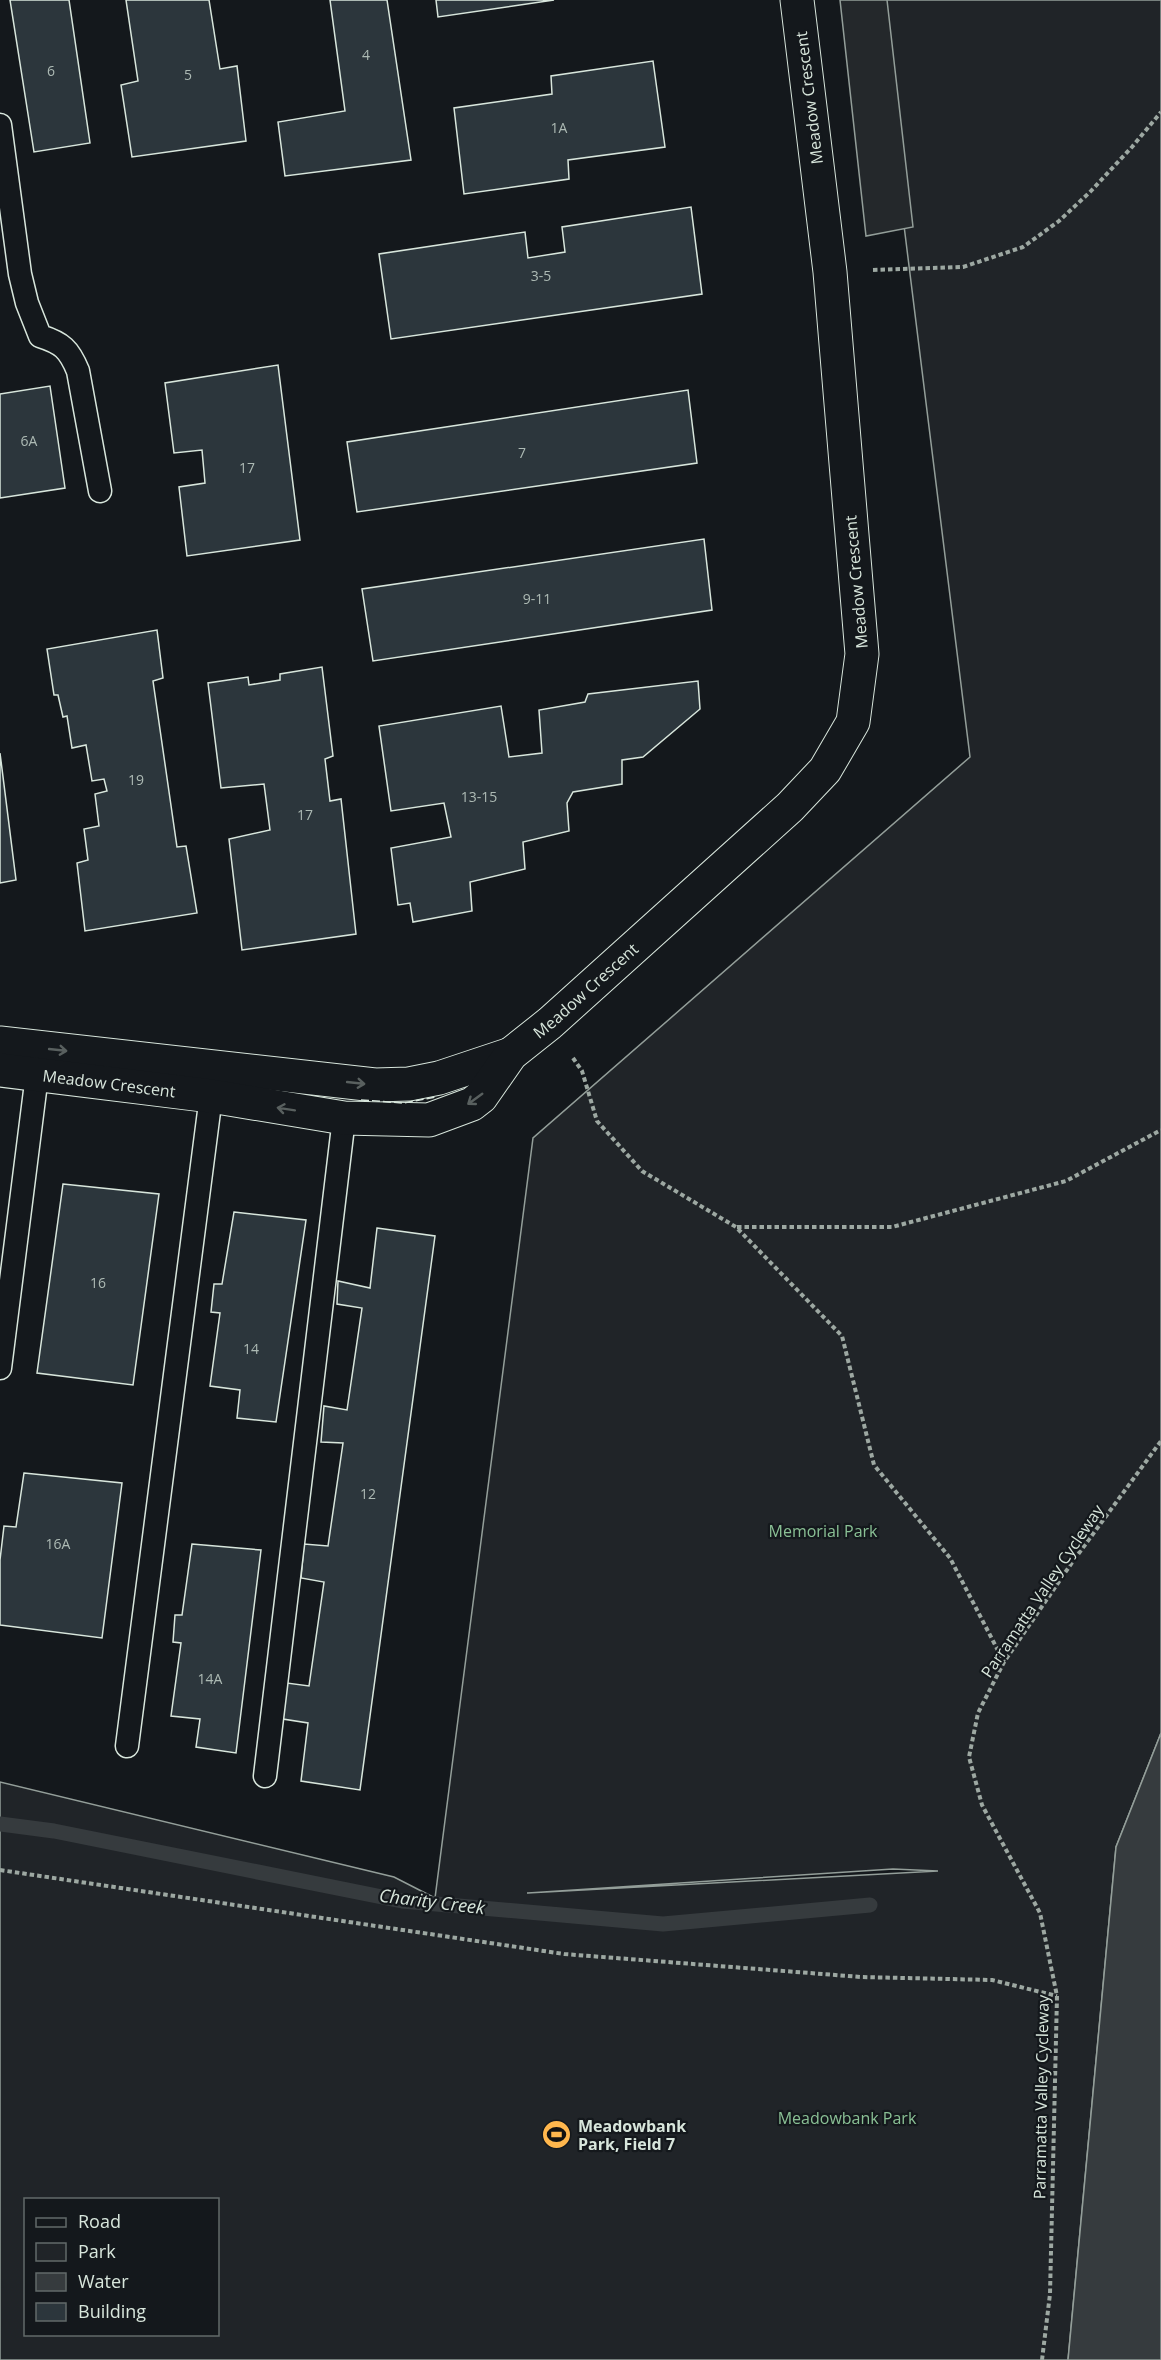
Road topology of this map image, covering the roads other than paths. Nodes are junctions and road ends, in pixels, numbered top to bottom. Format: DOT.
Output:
graph roads {
  1 [pos="797,0"];
  2 [pos="0,125"];
  3 [pos="100,491"];
  4 [pos="0,1043"];
  5 [pos="511,1054"];
  6 [pos="0,1070"];
  7 [pos="37,1075"];
  8 [pos="211,1096"];
  9 [pos="344,1118"];
  10 [pos="0,1368"];
  11 [pos="127,1746"];
  12 [pos="265,1776"];
  1 -- 5 [label="street, Meadow Crescent"];
  2 -- 3 [label="lane"];
  4 -- 5 [label="street, Meadow Crescent, one-way"];
  5 -- 9 [label="street, Meadow Crescent, one-way"];
  6 -- 7 [label="street, Meadow Crescent"];
  7 -- 8 [label="street, Meadow Crescent"];
  7 -- 10 [label="lane"];
  9 -- 8 [label="street, Meadow Crescent, one-way"];
  8 -- 11 [label="lane"];
  9 -- 12 [label="lane"];
}
